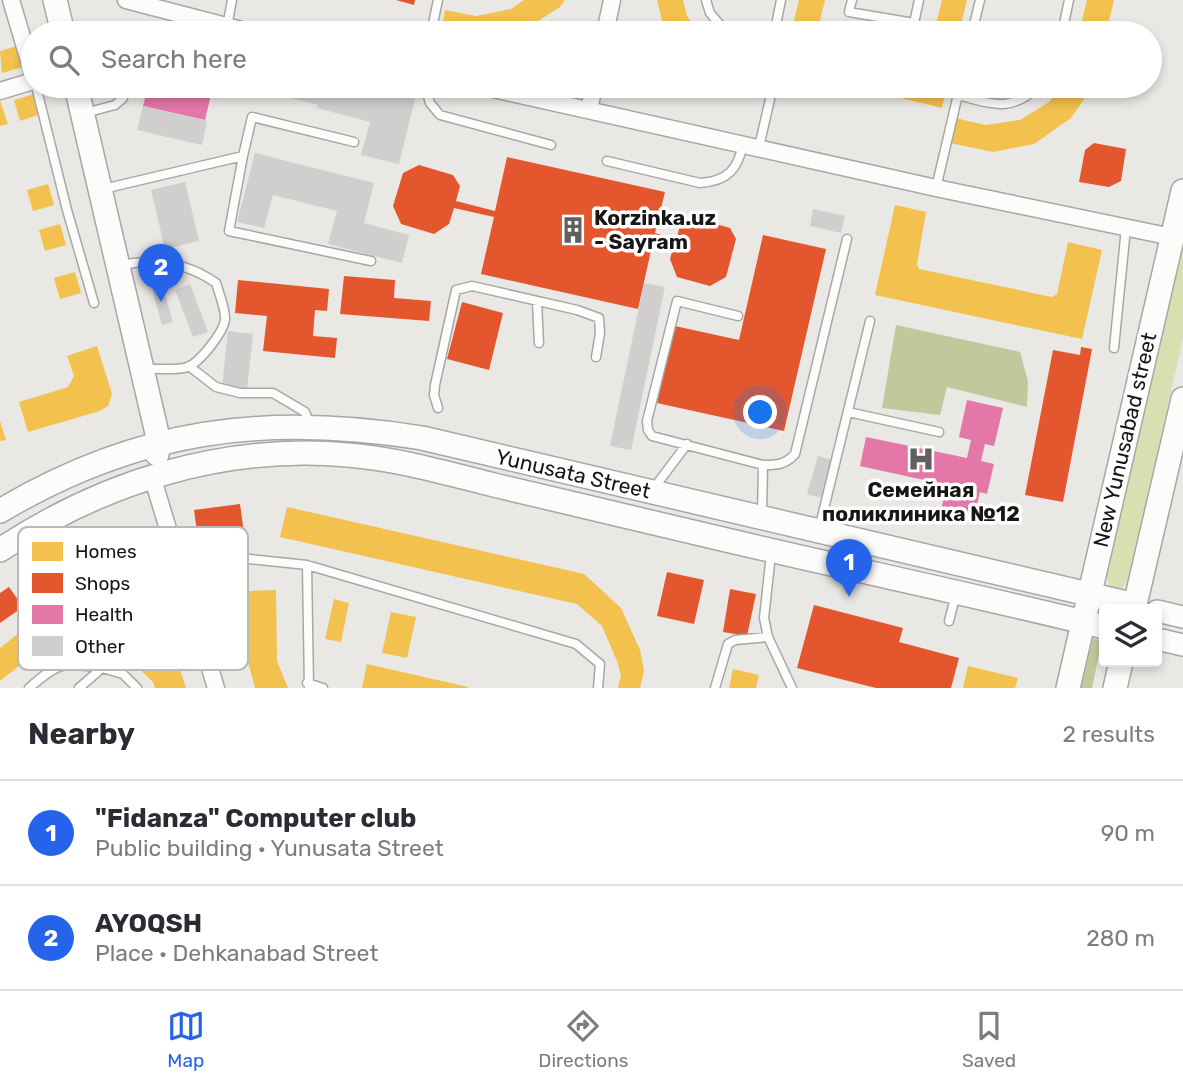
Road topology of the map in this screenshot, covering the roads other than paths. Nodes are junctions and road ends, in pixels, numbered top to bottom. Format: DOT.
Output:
graph roads {
  1 [pos="10,0"];
  2 [pos="55,0"];
  3 [pos="126,0"];
  4 [pos="232,0"];
  5 [pos="438,0"];
  6 [pos="612,0"];
  7 [pos="706,0"];
  8 [pos="781,0"];
  9 [pos="852,0"];
  10 [pos="919,0"];
  11 [pos="980,0"];
  12 [pos="1069,0"];
  13 [pos="60,21"];
  14 [pos="205,21"];
  15 [pos="228,21"];
  16 [pos="434,21"];
  17 [pos="608,21"];
  18 [pos="717,21"];
  19 [pos="777,21"];
  20 [pos="902,21"];
  21 [pos="914,21"];
  22 [pos="975,21"];
  23 [pos="1065,21"];
  24 [pos="21,35"];
  25 [pos="21,85"];
  26 [pos="0,91"];
  27 [pos="39,98"];
  28 [pos="79,98"];
  29 [pos="123,98"];
  30 [pos="428,98"];
  31 [pos="534,98"];
  32 [pos="592,98"];
  33 [pos="768,98"];
  34 [pos="956,98"];
  35 [pos="980,98"];
  36 [pos="1023,98"];
  37 [pos="589,110"];
  38 [pos="82,113"];
  39 [pos="354,142"];
  40 [pos="551,145"];
  41 [pos="750,145"];
  42 [pos="243,156"];
  43 [pos="607,161"];
  44 [pos="936,188"];
  45 [pos="100,189"];
  46 [pos="1183,191"];
  47 [pos="1126,228"];
  48 [pos="1172,237"];
  49 [pos="848,239"];
  50 [pos="371,261"];
  51 [pos="118,265"];
  52 [pos="537,302"];
  53 [pos="94,303"];
  54 [pos="738,316"];
  55 [pos="870,321"];
  56 [pos="539,343"];
  57 [pos="1114,348"];
  58 [pos="596,357"];
  59 [pos="189,366"];
  60 [pos="143,369"];
  61 [pos="1183,399"];
  62 [pos="438,408"];
  63 [pos="848,412"];
  64 [pos="312,427"];
  65 [pos="939,432"];
  66 [pos="159,442"];
  67 [pos="687,444"];
  68 [pos="763,465"];
  69 [pos="182,468"];
  70 [pos="152,476"];
  71 [pos="650,493"];
  72 [pos="0,510"];
  73 [pos="762,519"];
  74 [pos="37,527"];
  75 [pos="167,527"];
  76 [pos="819,532"];
  77 [pos="18,539"];
  78 [pos="0,550"];
  79 [pos="771,551"];
  80 [pos="248,559"];
  81 [pos="307,565"];
  82 [pos="956,592"];
  83 [pos="1090,594"];
  84 [pos="1129,604"];
  85 [pos="1145,604"];
  86 [pos="1162,612"];
  87 [pos="1183,617"];
  88 [pos="948,621"];
  89 [pos="1094,624"];
  90 [pos="768,638"];
  91 [pos="1162,640"];
  92 [pos="1183,645"];
  93 [pos="1120,667"];
  94 [pos="52,670"];
  95 [pos="100,670"];
  96 [pos="109,670"];
  97 [pos="210,670"];
  98 [pos="308,686"];
  99 [pos="29,688"];
  100 [pos="79,688"];
  101 [pos="137,688"];
  102 [pos="216,688"];
  103 [pos="323,688"];
  104 [pos="598,688"];
  105 [pos="715,688"];
  106 [pos="792,688"];
  107 [pos="1068,688"];
  108 [pos="1115,688"];
  1 -- 24 [label="street"];
  2 -- 13 [label="main road"];
  3 -- 14 [label="street"];
  4 -- 15 [label="lane"];
  5 -- 16 [label="lane"];
  6 -- 17 [label="street"];
  7 -- 18 [label="lane"];
  8 -- 19 [label="lane"];
  9 -- 20 [label="lane"];
  10 -- 21 [label="lane"];
  11 -- 22 [label="lane"];
  12 -- 23 [label="lane"];
  25 -- 26 [label="street"];
  27 -- 53 [label="lane"];
  28 -- 38 [label="main road"];
  29 -- 38 [label="lane"];
  30 -- 40 [label="lane"];
  31 -- 37 [label="street"];
  32 -- 37 [label="street"];
  33 -- 41 [label="lane"];
  34 -- 44 [label="lane"];
  35 -- 36 [label="lane"];
  37 -- 41 [label="street"];
  38 -- 45 [label="main road"];
  39 -- 42 [label="lane"];
  41 -- 43 [label="lane"];
  41 -- 44 [label="street"];
  42 -- 45 [label="lane"];
  42 -- 50 [label="lane"];
  44 -- 47 [label="street"];
  45 -- 51 [label="main road"];
  46 -- 48 [label="main road, New Yunusabad street"];
  47 -- 48 [label="street"];
  47 -- 57 [label="lane"];
  48 -- 83 [label="main road, New Yunusabad street"];
  49 -- 68 [label="lane"];
  51 -- 59 [label="lane"];
  51 -- 60 [label="main road"];
  52 -- 56 [label="lane"];
  52 -- 58 [label="lane"];
  52 -- 62 [label="lane"];
  54 -- 67 [label="lane"];
  55 -- 63 [label="lane"];
  59 -- 60 [label="lane"];
  59 -- 64 [label="lane"];
  60 -- 66 [label="main road"];
  61 -- 85 [label="main road"];
  63 -- 65 [label="lane"];
  63 -- 76 [label="lane"];
  64 -- 66 [label="main road, Yunusata Street"];
  64 -- 71 [label="main road, Yunusata Street"];
  66 -- 69 [label="main road"];
  66 -- 70 [label="main road"];
  66 -- 72 [label="main road, Yunusata Street"];
  67 -- 68 [label="lane"];
  67 -- 71 [label="lane"];
  68 -- 73 [label="lane"];
  69 -- 70 [label="main road, Yunusata Street"];
  69 -- 79 [label="main road, Yunusata Street"];
  70 -- 74 [label="main road, Yunusata Street"];
  70 -- 75 [label="street"];
  71 -- 73 [label="main road, Yunusata Street"];
  73 -- 76 [label="main road, Yunusata Street"];
  76 -- 83 [label="main road, Yunusata Street"];
  77 -- 78 [label="main road, Yunusata Street"];
  79 -- 82 [label="main road, Yunusata Street"];
  79 -- 90 [label="lane"];
  80 -- 81 [label="lane"];
  81 -- 98 [label="lane"];
  81 -- 104 [label="lane"];
  82 -- 88 [label="lane"];
  82 -- 89 [label="main road, Yunusata Street"];
  83 -- 84 [label="main road, Yunusata Street"];
  83 -- 89 [label="main road, New Yunusabad street"];
  86 -- 87 [label="street, Yunusata Street"];
  89 -- 107 [label="main road, New Yunusabad street"];
  90 -- 105 [label="lane"];
  90 -- 106 [label="lane"];
  91 -- 92 [label="street"];
  93 -- 108 [label="main road"];
  94 -- 99 [label="lane"];
  95 -- 100 [label="lane"];
  96 -- 101 [label="lane"];
  97 -- 102 [label="street"];
  98 -- 103 [label="lane"];
}
